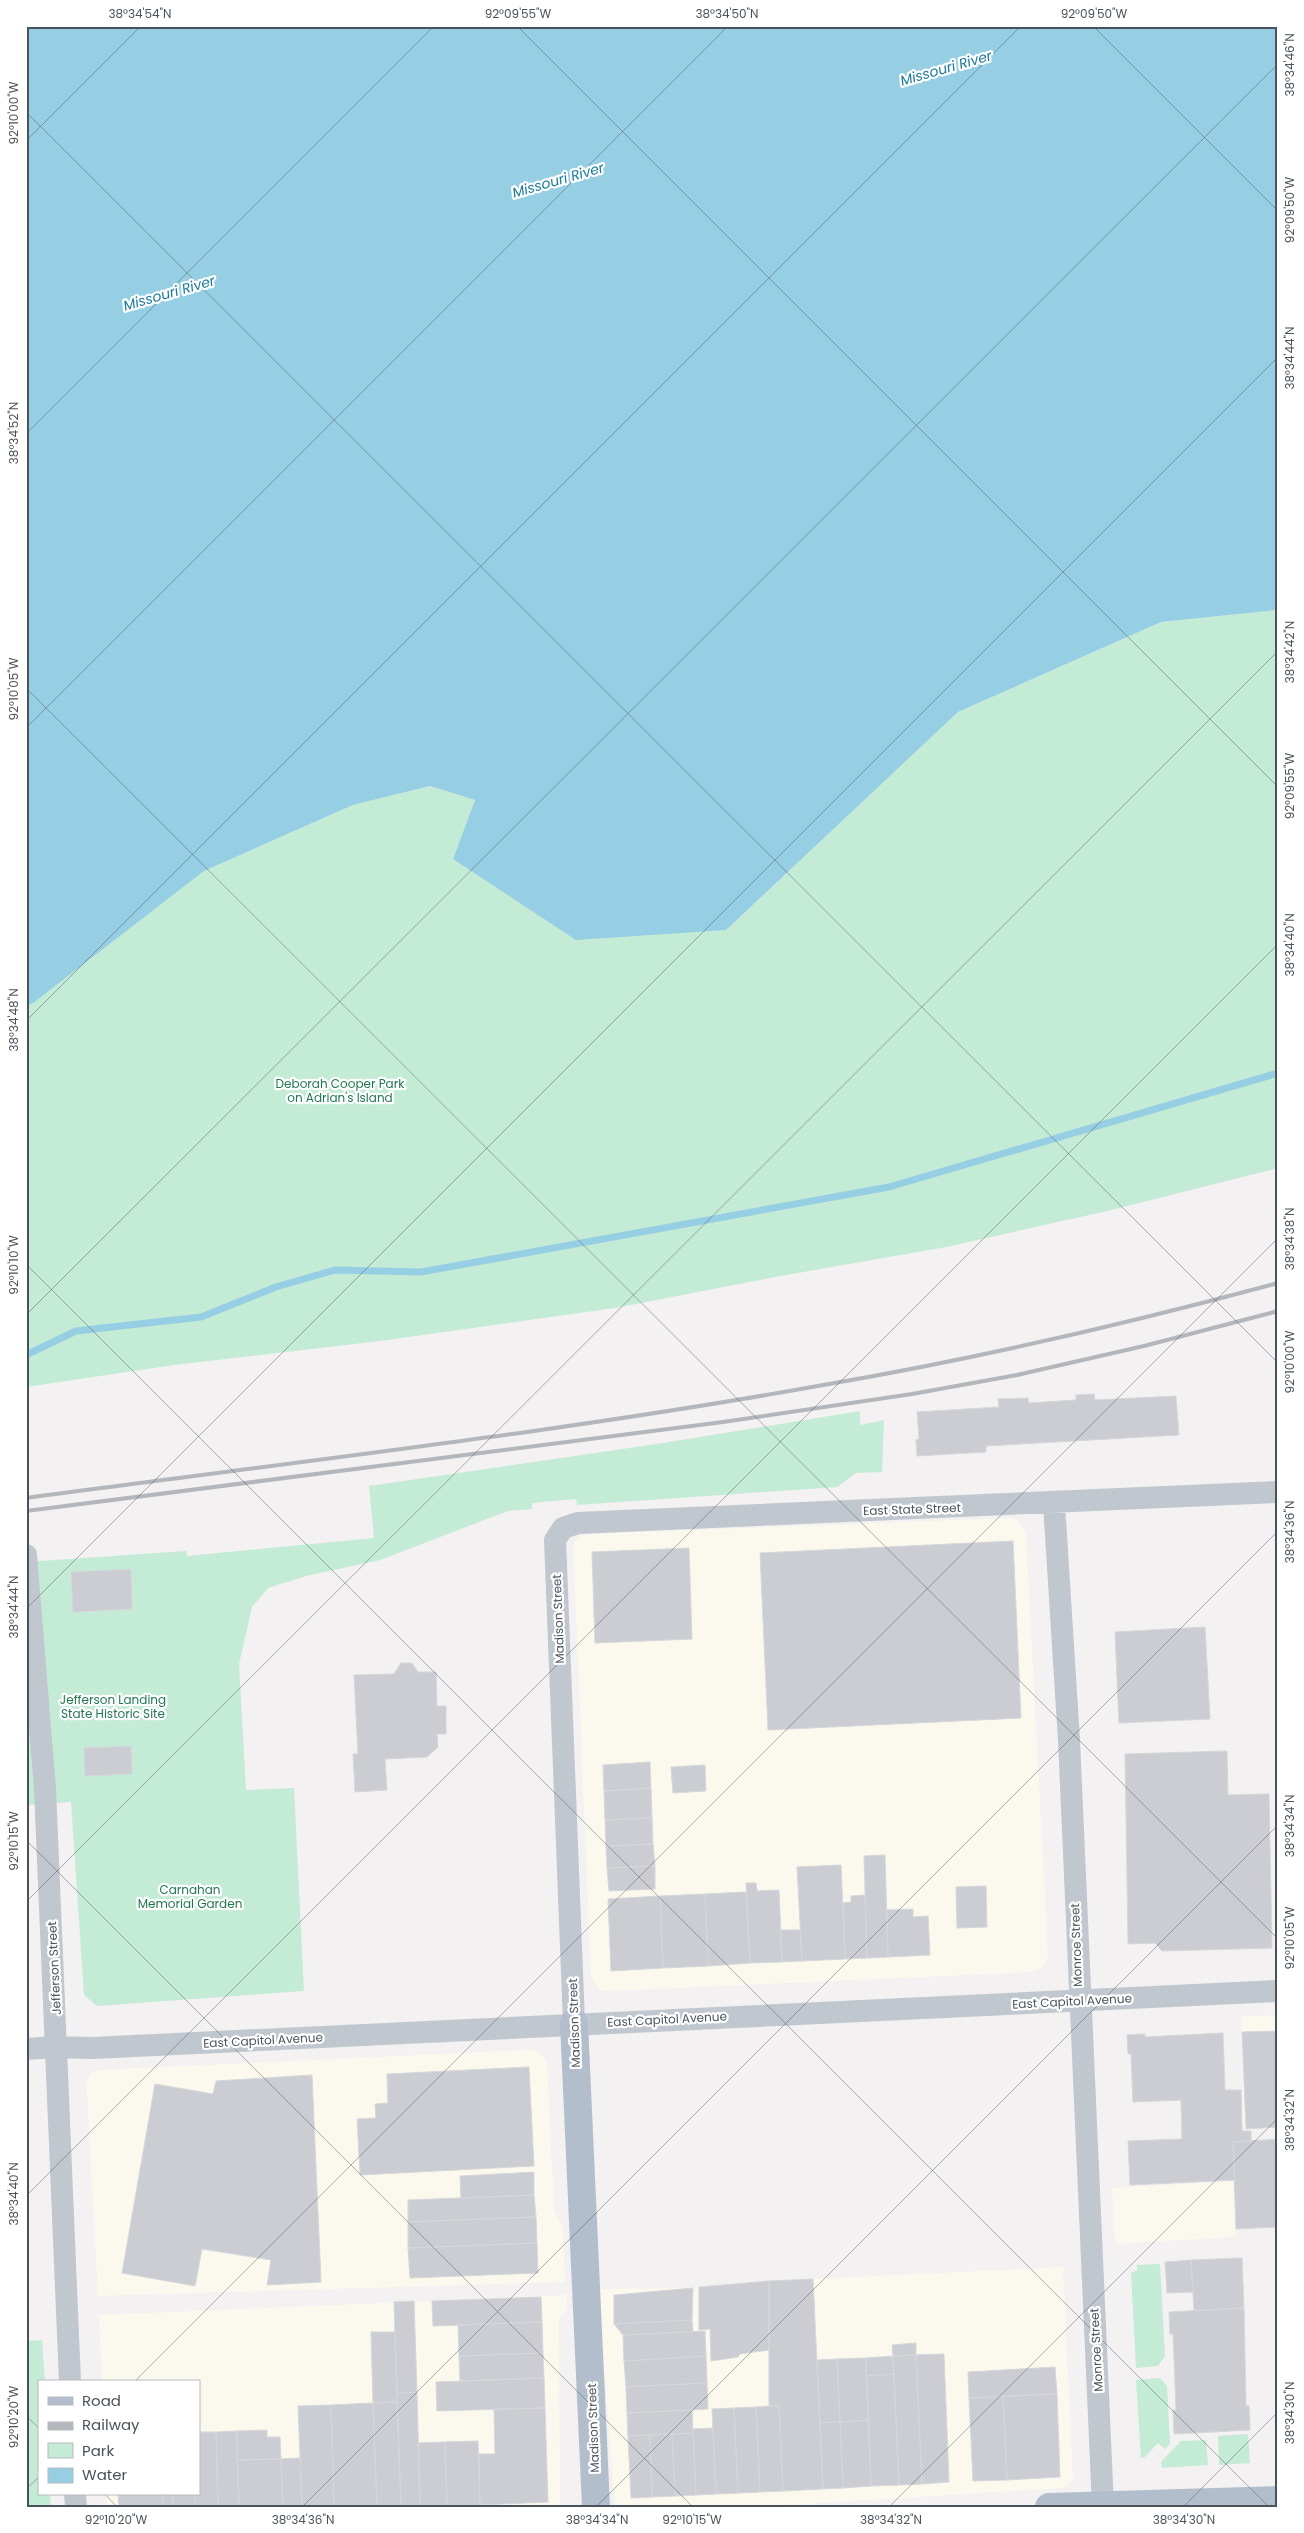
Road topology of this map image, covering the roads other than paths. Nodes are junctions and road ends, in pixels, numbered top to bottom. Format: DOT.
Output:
graph roads {
  1 [pos="1278,1492"];
  2 [pos="1054,1504"];
  3 [pos="555,1540"];
  4 [pos="26,1554"];
  5 [pos="1278,1991"];
  6 [pos="1079,2001"];
  7 [pos="574,2023"];
  8 [pos="56,2046"];
  9 [pos="26,2049"];
  10 [pos="70,2380"];
  11 [pos="1278,2500"];
  12 [pos="1102,2505"];
  13 [pos="596,2507"];
  14 [pos="1049,2507"];
  1 -- 2 [label="street, East State Street"];
  2 -- 3 [label="street, East State Street"];
  2 -- 6 [label="street, Monroe Street"];
  3 -- 7 [label="street, Madison Street"];
  4 -- 8 [label="street, Jefferson Street"];
  5 -- 6 [label="street, East Capitol Avenue"];
  6 -- 7 [label="street, East Capitol Avenue"];
  6 -- 12 [label="street, Monroe Street"];
  7 -- 8 [label="street, East Capitol Avenue"];
  7 -- 13 [label="main road, Madison Street"];
  8 -- 9 [label="street, East Capitol Avenue"];
  8 -- 10 [label="street, Jefferson Street"];
  11 -- 12 [label="main road"];
  12 -- 14 [label="main road"];
}
